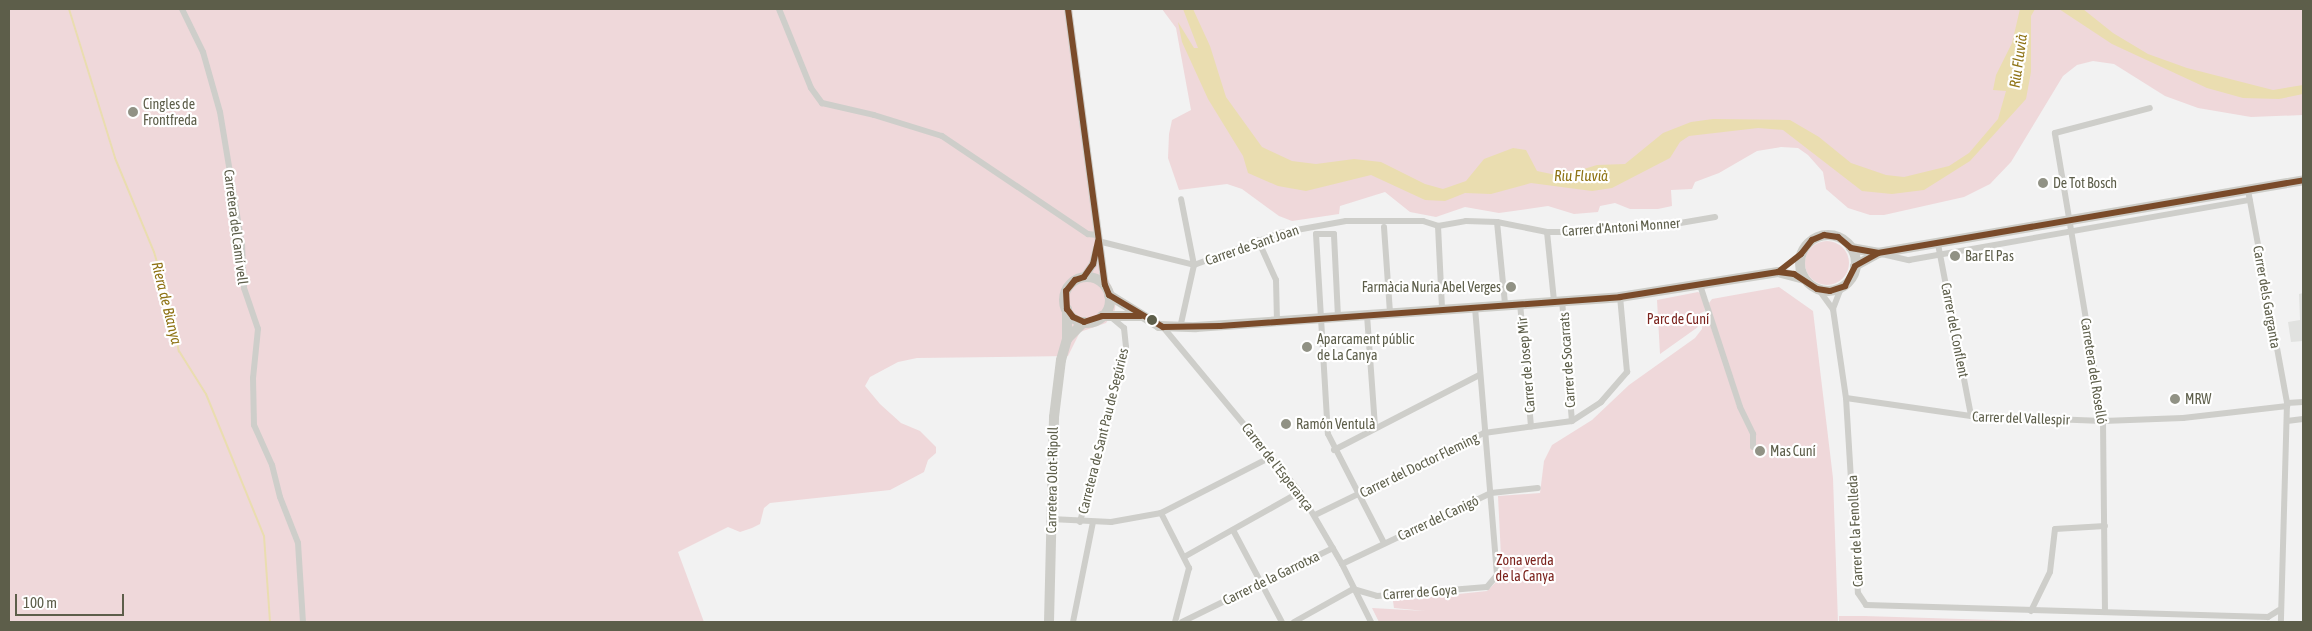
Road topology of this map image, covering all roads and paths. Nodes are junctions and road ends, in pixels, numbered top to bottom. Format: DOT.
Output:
graph roads {
  1 [pos="182,9"];
  2 [pos="779,9"];
  3 [pos="1068,9"];
  4 [pos="2150,108"];
  5 [pos="2303,180"];
  6 [pos="2249,195"];
  7 [pos="1181,198"];
  8 [pos="1715,217"];
  9 [pos="1497,222"];
  10 [pos="1312,224"];
  11 [pos="1438,226"];
  12 [pos="2070,226"];
  13 [pos="1384,227"];
  14 [pos="1547,232"];
  15 [pos="1316,234"];
  16 [pos="1098,238"];
  17 [pos="1258,240"];
  18 [pos="1938,244"];
  19 [pos="1851,248"];
  20 [pos="1878,253"];
  21 [pos="1801,254"];
  22 [pos="1940,254"];
  23 [pos="1194,265"];
  24 [pos="1856,266"];
  25 [pos="1778,272"];
  26 [pos="1084,277"];
  27 [pos="1804,279"];
  28 [pos="1700,285"];
  29 [pos="1841,288"];
  30 [pos="1107,290"];
  31 [pos="1819,290"];
  32 [pos="1620,297"];
  33 [pos="1558,301"];
  34 [pos="1505,304"];
  35 [pos="1520,304"];
  36 [pos="1475,307"];
  37 [pos="1067,309"];
  38 [pos="1442,309"];
  39 [pos="1833,309"];
  40 [pos="1390,313"];
  41 [pos="1368,315"];
  42 [pos="1106,316"];
  43 [pos="1141,316"];
  44 [pos="1338,317"];
  45 [pos="1321,318"];
  46 [pos="1084,322"];
  47 [pos="1277,322"];
  48 [pos="1164,327"];
  49 [pos="1180,328"];
  50 [pos="1067,339"];
  51 [pos="1479,375"];
  52 [pos="1846,398"];
  53 [pos="2303,402"];
  54 [pos="2287,404"];
  55 [pos="1972,416"];
  56 [pos="2303,419"];
  57 [pos="1572,421"];
  58 [pos="2103,421"];
  59 [pos="2287,421"];
  60 [pos="1375,426"];
  61 [pos="1531,427"];
  62 [pos="1484,433"];
  63 [pos="1753,447"];
  64 [pos="1334,450"];
  65 [pos="1271,457"];
  66 [pos="1538,488"];
  67 [pos="1300,492"];
  68 [pos="1491,493"];
  69 [pos="1358,495"];
  70 [pos="1161,513"];
  71 [pos="1315,515"];
  72 [pos="1051,519"];
  73 [pos="1080,522"];
  74 [pos="1093,522"];
  75 [pos="2105,526"];
  76 [pos="1233,530"];
  77 [pos="1384,544"];
  78 [pos="1333,548"];
  79 [pos="1184,556"];
  80 [pos="1342,564"];
  81 [pos="1262,582"];
  82 [pos="1354,589"];
  83 [pos="2279,610"];
  84 [pos="2031,611"];
  85 [pos="2105,612"];
  86 [pos="303,622"];
  87 [pos="1049,622"];
  88 [pos="1073,622"];
  89 [pos="1175,622"];
  90 [pos="1182,622"];
  91 [pos="1282,622"];
  92 [pos="1294,622"];
  93 [pos="1372,622"];
  94 [pos="2281,622"];
  1 -- 86 [label="street, Carretera del Camí vell"];
  2 -- 16 [label="street, Carrer de Sant Joan"];
  3 -- 16 [label="street"];
  4 -- 12 [label="street, Carretera del Roselló"];
  5 -- 6 [label="main road"];
  6 -- 12 [label="main road"];
  6 -- 54 [label="street, Carrer dels Garganta"];
  7 -- 23 [label="street"];
  8 -- 14 [label="street, Carrer d'Antoni Monner"];
  9 -- 11 [label="street, Carrer d'Antoni Monner"];
  9 -- 14 [label="street, Carrer d'Antoni Monner"];
  9 -- 34 [label="street"];
  10 -- 11 [label="street, Carrer de Sant Joan"];
  10 -- 15 [label="street"];
  10 -- 17 [label="street, Carrer de Sant Joan"];
  11 -- 38 [label="street"];
  12 -- 18 [label="main road"];
  12 -- 22 [label="street"];
  12 -- 58 [label="street, Carretera del Roselló"];
  13 -- 40 [label="street"];
  14 -- 33 [label="street, Carrer de Socarrats"];
  15 -- 44 [label="street"];
  15 -- 45 [label="street"];
  16 -- 23 [label="street, Carrer de Sant Joan"];
  16 -- 26 [label="street"];
  16 -- 30 [label="street"];
  17 -- 23 [label="street, Carrer de Sant Joan"];
  17 -- 47 [label="street"];
  18 -- 20 [label="main road"];
  18 -- 22 [label="street, Carrer del Conflent"];
  19 -- 20 [label="main road"];
  19 -- 21 [label="main road"];
  19 -- 24 [label="main road"];
  20 -- 22 [label="street"];
  20 -- 24 [label="main road"];
  21 -- 25 [label="main road"];
  21 -- 27 [label="main road"];
  22 -- 55 [label="street, Carrer del Conflent"];
  23 -- 49 [label="street"];
  24 -- 29 [label="main road"];
  25 -- 27 [label="main road"];
  25 -- 28 [label="main road"];
  26 -- 30 [label="main road"];
  26 -- 37 [label="main road"];
  27 -- 31 [label="main road"];
  28 -- 32 [label="main road"];
  28 -- 63 [label="street"];
  29 -- 31 [label="main road"];
  29 -- 39 [label="street"];
  30 -- 42 [label="main road"];
  30 -- 43 [label="main road"];
  31 -- 39 [label="street"];
  32 -- 33 [label="main road"];
  32 -- 57 [label="street, Carrer del Doctor Fleming"];
  33 -- 35 [label="main road"];
  33 -- 57 [label="street, Carrer de Socarrats"];
  34 -- 35 [label="main road"];
  34 -- 36 [label="main road"];
  35 -- 61 [label="street, Carrer de Josep Mir"];
  36 -- 38 [label="main road"];
  36 -- 51 [label="street"];
  37 -- 46 [label="main road"];
  37 -- 50 [label="main road, Carretera Olot-Ripoll"];
  38 -- 40 [label="main road"];
  39 -- 52 [label="street, Carrer de la Fenolleda"];
  40 -- 41 [label="main road"];
  41 -- 44 [label="main road"];
  41 -- 60 [label="street"];
  42 -- 43 [label="main road"];
  42 -- 46 [label="main road"];
  42 -- 73 [label="street, Carretera de Sant Pau de Segúries"];
  43 -- 48 [label="main road"];
  44 -- 45 [label="main road"];
  45 -- 47 [label="main road"];
  45 -- 64 [label="street"];
  46 -- 50 [label="main road"];
  47 -- 49 [label="main road"];
  48 -- 49 [label="main road"];
  48 -- 65 [label="street, Carrer de l'Esperança"];
  50 -- 72 [label="main road, Carretera Olot-Ripoll"];
  51 -- 60 [label="street"];
  51 -- 62 [label="street"];
  52 -- 55 [label="street, Carrer del Vallespir"];
  52 -- 84 [label="street, Carrer de la Fenolleda"];
  53 -- 54 [label="street"];
  54 -- 58 [label="street, Carrer del Vallespir"];
  54 -- 59 [label="street, Carrer dels Garganta"];
  55 -- 58 [label="street, Carrer del Vallespir"];
  56 -- 59 [label="street"];
  57 -- 61 [label="street, Carrer del Doctor Fleming"];
  58 -- 75 [label="street, Carretera del Roselló"];
  59 -- 83 [label="street, Carrer dels Garganta"];
  60 -- 64 [label="street"];
  61 -- 62 [label="street, Carrer del Doctor Fleming"];
  62 -- 68 [label="street"];
  62 -- 69 [label="street, Carrer del Doctor Fleming"];
  64 -- 69 [label="street"];
  65 -- 67 [label="street, Carrer de l'Esperança"];
  65 -- 70 [label="street"];
  66 -- 68 [label="street, Carrer del Canigó"];
  67 -- 71 [label="street, Carrer de l'Esperança"];
  67 -- 76 [label="street"];
  68 -- 77 [label="street, Carrer del Canigó"];
  68 -- 82 [label="street, Carrer de Goya"];
  69 -- 71 [label="street, Carrer del Doctor Fleming"];
  69 -- 77 [label="street"];
  70 -- 74 [label="street"];
  70 -- 79 [label="street"];
  71 -- 78 [label="street, Carrer de l'Esperança"];
  72 -- 73 [label="street"];
  72 -- 87 [label="main road, Carretera Olot-Ripoll"];
  73 -- 74 [label="street"];
  74 -- 88 [label="street"];
  75 -- 84 [label="street"];
  75 -- 85 [label="street, Carretera del Roselló"];
  76 -- 79 [label="street"];
  76 -- 81 [label="street"];
  77 -- 80 [label="street, Carrer del Canigó"];
  78 -- 80 [label="street, Carrer de l'Esperança"];
  78 -- 81 [label="street, Carrer de la Garrotxa"];
  79 -- 89 [label="street"];
  80 -- 82 [label="street, Carrer de l'Esperança"];
  81 -- 90 [label="street, Carrer de la Garrotxa"];
  81 -- 91 [label="street"];
  82 -- 92 [label="street"];
  82 -- 93 [label="street, Carrer de l'Esperança"];
  83 -- 85 [label="street, Carrer de la Fenolleda"];
  83 -- 94 [label="street, Carrer dels Garganta"];
  84 -- 85 [label="street, Carrer de la Fenolleda"];
}
